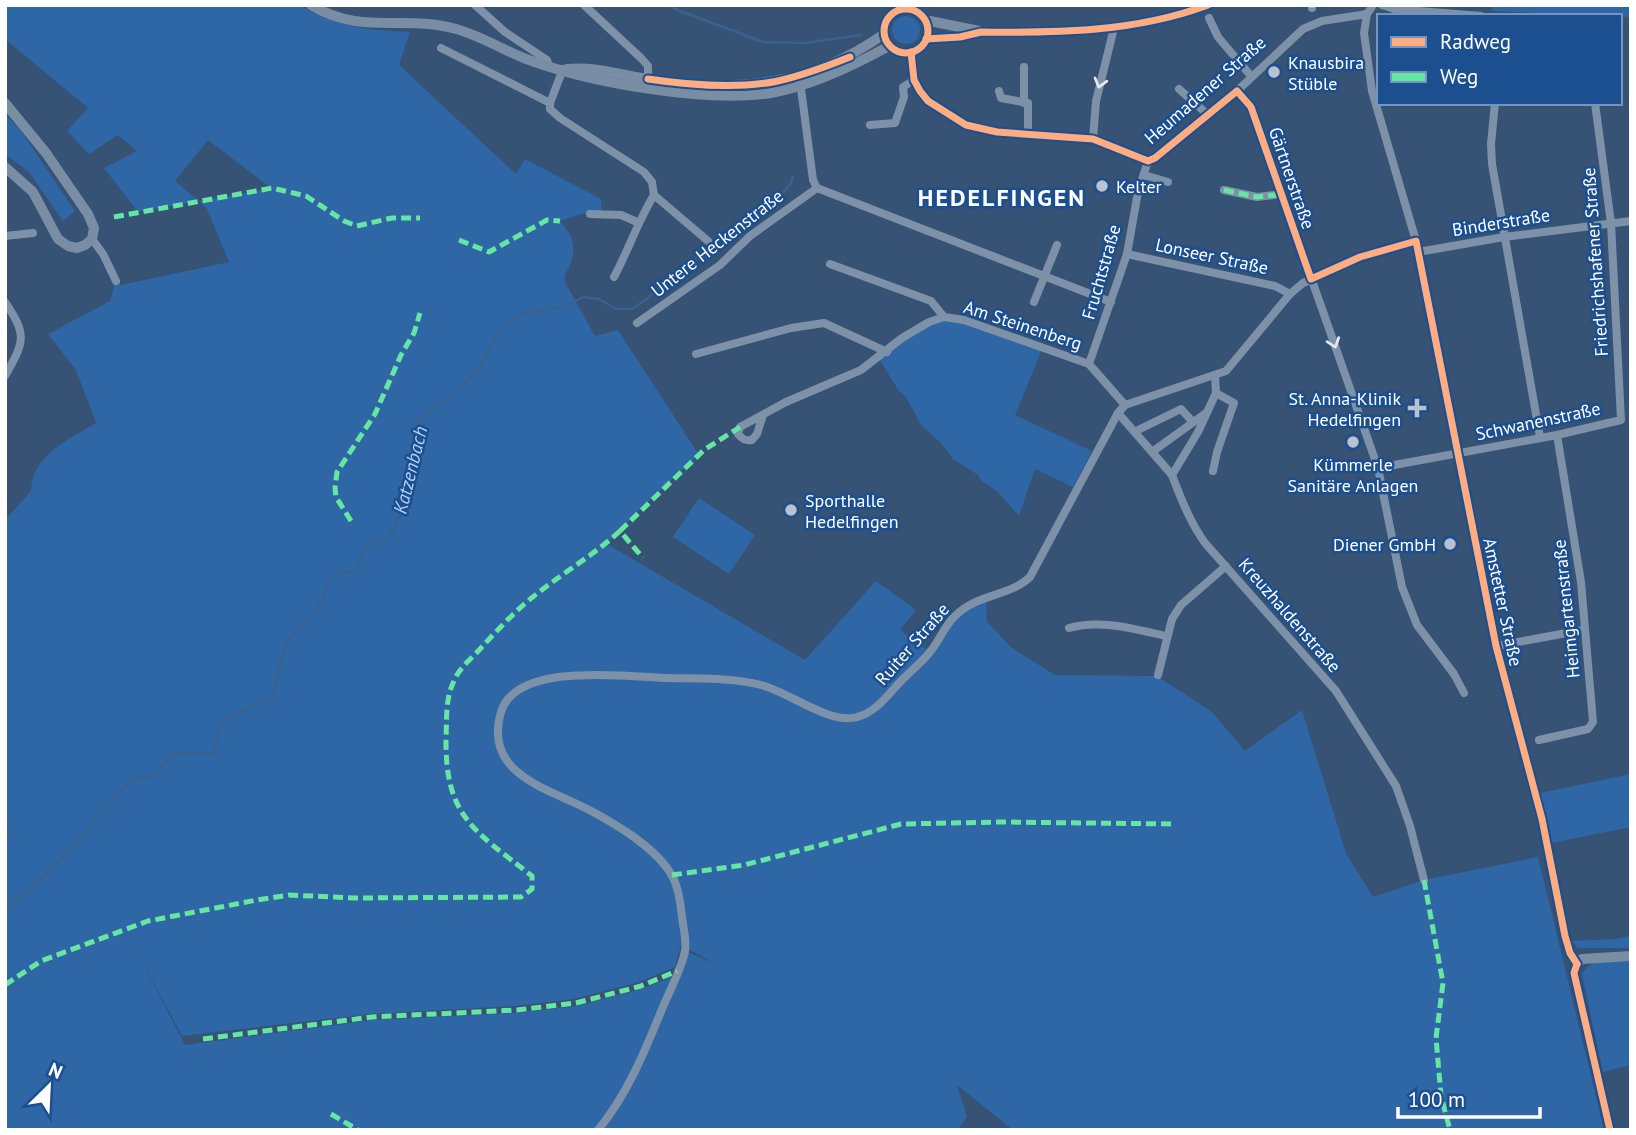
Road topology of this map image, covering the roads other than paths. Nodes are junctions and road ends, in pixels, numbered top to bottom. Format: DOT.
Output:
graph roads {
  1 [pos="311,5"];
  2 [pos="475,5"];
  3 [pos="584,5"];
  4 [pos="1208,5"];
  5 [pos="1373,5"];
  6 [pos="1382,5"];
  7 [pos="897,8"];
  8 [pos="1367,14"];
  9 [pos="1456,14"];
  10 [pos="1209,18"];
  11 [pos="925,20"];
  12 [pos="1114,28"];
  13 [pos="981,32"];
  14 [pos="884,34"];
  15 [pos="926,39"];
  16 [pos="889,46"];
  17 [pos="441,48"];
  18 [pos="911,52"];
  19 [pos="549,66"];
  20 [pos="1024,67"];
  21 [pos="563,69"];
  22 [pos="1251,76"];
  23 [pos="914,80"];
  24 [pos="800,81"];
  25 [pos="648,84"];
  26 [pos="1179,89"];
  27 [pos="999,91"];
  28 [pos="1237,91"];
  29 [pos="5,103"];
  30 [pos="550,103"];
  31 [pos="1024,103"];
  32 [pos="1495,105"];
  33 [pos="1595,105"];
  34 [pos="1207,114"];
  35 [pos="870,125"];
  36 [pos="1028,132"];
  37 [pos="1093,139"];
  38 [pos="1148,161"];
  39 [pos="5,167"];
  40 [pos="1143,175"];
  41 [pos="1168,182"];
  42 [pos="817,188"];
  43 [pos="1224,190"];
  44 [pos="1282,194"];
  45 [pos="654,195"];
  46 [pos="590,214"];
  47 [pos="1631,221"];
  48 [pos="637,222"];
  49 [pos="1611,223"];
  50 [pos="33,233"];
  51 [pos="5,236"];
  52 [pos="1504,237"];
  53 [pos="92,239"];
  54 [pos="708,241"];
  55 [pos="1416,241"];
  56 [pos="1057,245"];
  57 [pos="1418,252"];
  58 [pos="1127,254"];
  59 [pos="830,264"];
  60 [pos="1045,276"];
  61 [pos="614,277"];
  62 [pos="1311,279"];
  63 [pos="116,281"];
  64 [pos="1290,294"];
  65 [pos="5,302"];
  66 [pos="1034,302"];
  67 [pos="1111,302"];
  68 [pos="944,317"];
  69 [pos="637,323"];
  70 [pos="887,352"];
  71 [pos="696,354"];
  72 [pos="1089,363"];
  73 [pos="1215,375"];
  74 [pos="5,376"];
  75 [pos="1216,393"];
  76 [pos="1125,405"];
  77 [pos="1118,413"];
  78 [pos="1206,413"];
  79 [pos="763,415"];
  80 [pos="1622,419"];
  81 [pos="1192,421"];
  82 [pos="1136,431"];
  83 [pos="1557,435"];
  84 [pos="1540,438"];
  85 [pos="1152,452"];
  86 [pos="1457,453"];
  87 [pos="1378,468"];
  88 [pos="1213,471"];
  89 [pos="1172,475"];
  90 [pos="1227,566"];
  91 [pos="1069,628"];
  92 [pos="1583,630"];
  93 [pos="1166,636"];
  94 [pos="1496,646"];
  95 [pos="1158,675"];
  96 [pos="1464,693"];
  97 [pos="1539,740"];
  98 [pos="1424,880"];
  99 [pos="1631,956"];
  100 [pos="1577,964"];
  101 [pos="597,1130"];
  102 [pos="1610,1130"];
  1 -- 19 [label="main road"];
  2 -- 19 [label="street"];
  3 -- 25 [label="street"];
  4 -- 12 [label="main road"];
  5 -- 8 [label="street"];
  6 -- 9 [label="street"];
  7 -- 11 [label="main road"];
  7 -- 14 [label="main road"];
  8 -- 22 [label="street, Heumadener Straße"];
  8 -- 55 [label="street, Amstetter Straße"];
  10 -- 22 [label="street"];
  11 -- 13 [label="main road"];
  11 -- 15 [label="main road"];
  12 -- 13 [label="main road"];
  12 -- 37 [label="street, one-way"];
  13 -- 15 [label="main road"];
  14 -- 16 [label="main road"];
  14 -- 24 [label="main road"];
  15 -- 18 [label="main road"];
  16 -- 18 [label="main road"];
  16 -- 24 [label="main road"];
  17 -- 30 [label="street"];
  18 -- 23 [label="street"];
  19 -- 21 [label="main road"];
  20 -- 31 [label="street"];
  21 -- 25 [label="main road"];
  21 -- 30 [label="street"];
  22 -- 28 [label="street, Heumadener Straße"];
  23 -- 35 [label="street"];
  23 -- 36 [label="street, Heumadener Straße"];
  24 -- 25 [label="main road"];
  24 -- 42 [label="street"];
  26 -- 34 [label="street"];
  27 -- 31 [label="street"];
  28 -- 34 [label="street, Heumadener Straße"];
  28 -- 44 [label="street, Gärtnerstraße"];
  29 -- 53 [label="main road"];
  30 -- 45 [label="street"];
  31 -- 36 [label="street"];
  32 -- 52 [label="street"];
  33 -- 49 [label="street, Friedrichshafener Straße"];
  34 -- 38 [label="street, Heumadener Straße"];
  36 -- 37 [label="street, Heumadener Straße"];
  37 -- 38 [label="street, Heumadener Straße"];
  38 -- 40 [label="street, Fruchtstraße"];
  39 -- 53 [label="main road"];
  40 -- 41 [label="street"];
  40 -- 58 [label="street, Fruchtstraße"];
  42 -- 60 [label="street"];
  42 -- 69 [label="street, Untere Heckenstraße"];
  43 -- 44 [label="street"];
  44 -- 62 [label="street, Gärtnerstraße"];
  45 -- 48 [label="street"];
  45 -- 54 [label="street"];
  46 -- 48 [label="street"];
  47 -- 49 [label="street, Binderstraße"];
  48 -- 61 [label="street"];
  49 -- 52 [label="street, Binderstraße"];
  49 -- 80 [label="street, Friedrichshafener Straße"];
  50 -- 51 [label="street"];
  52 -- 57 [label="street, Binderstraße"];
  52 -- 84 [label="street"];
  53 -- 63 [label="street"];
  55 -- 57 [label="street, Amstetter Straße"];
  55 -- 62 [label="street"];
  56 -- 60 [label="street"];
  57 -- 86 [label="street, Amstetter Straße"];
  58 -- 64 [label="street, Lonseer Straße"];
  58 -- 67 [label="street, Fruchtstraße"];
  59 -- 68 [label="street"];
  60 -- 66 [label="street"];
  60 -- 67 [label="street"];
  62 -- 64 [label="street"];
  62 -- 87 [label="street, Gärtnerstraße, one-way"];
  64 -- 73 [label="street"];
  65 -- 74 [label="street"];
  67 -- 72 [label="street, Fruchtstraße"];
  68 -- 70 [label="street, Am Steinenberg"];
  68 -- 72 [label="street, Am Steinenberg"];
  70 -- 71 [label="street"];
  70 -- 79 [label="street, Am Steinenberg"];
  72 -- 76 [label="street"];
  73 -- 75 [label="street"];
  73 -- 76 [label="street"];
  75 -- 78 [label="street"];
  75 -- 88 [label="street"];
  76 -- 77 [label="street, Ruiter Straße"];
  77 -- 82 [label="street, Kreuzhaldenstraße"];
  77 -- 101 [label="street, Ruiter Straße"];
  78 -- 81 [label="street"];
  78 -- 89 [label="street"];
  80 -- 83 [label="street, Schwanenstraße"];
  81 -- 82 [label="street"];
  81 -- 85 [label="street"];
  82 -- 85 [label="street, Kreuzhaldenstraße"];
  83 -- 84 [label="street, Schwanenstraße"];
  83 -- 92 [label="street, Heimgartenstraße"];
  84 -- 86 [label="street, Schwanenstraße"];
  85 -- 89 [label="street, Kreuzhaldenstraße"];
  86 -- 87 [label="street, Schwanenstraße"];
  86 -- 94 [label="street, Amstetter Straße"];
  87 -- 96 [label="street, Gärtnerstraße"];
  89 -- 90 [label="street, Kreuzhaldenstraße"];
  90 -- 93 [label="street"];
  90 -- 98 [label="street, Kreuzhaldenstraße"];
  91 -- 93 [label="street"];
  92 -- 94 [label="street"];
  92 -- 97 [label="street, Heimgartenstraße"];
  93 -- 95 [label="street"];
  94 -- 100 [label="street, Amstetter Straße"];
  99 -- 100 [label="main road"];
  100 -- 102 [label="main road"];
}
